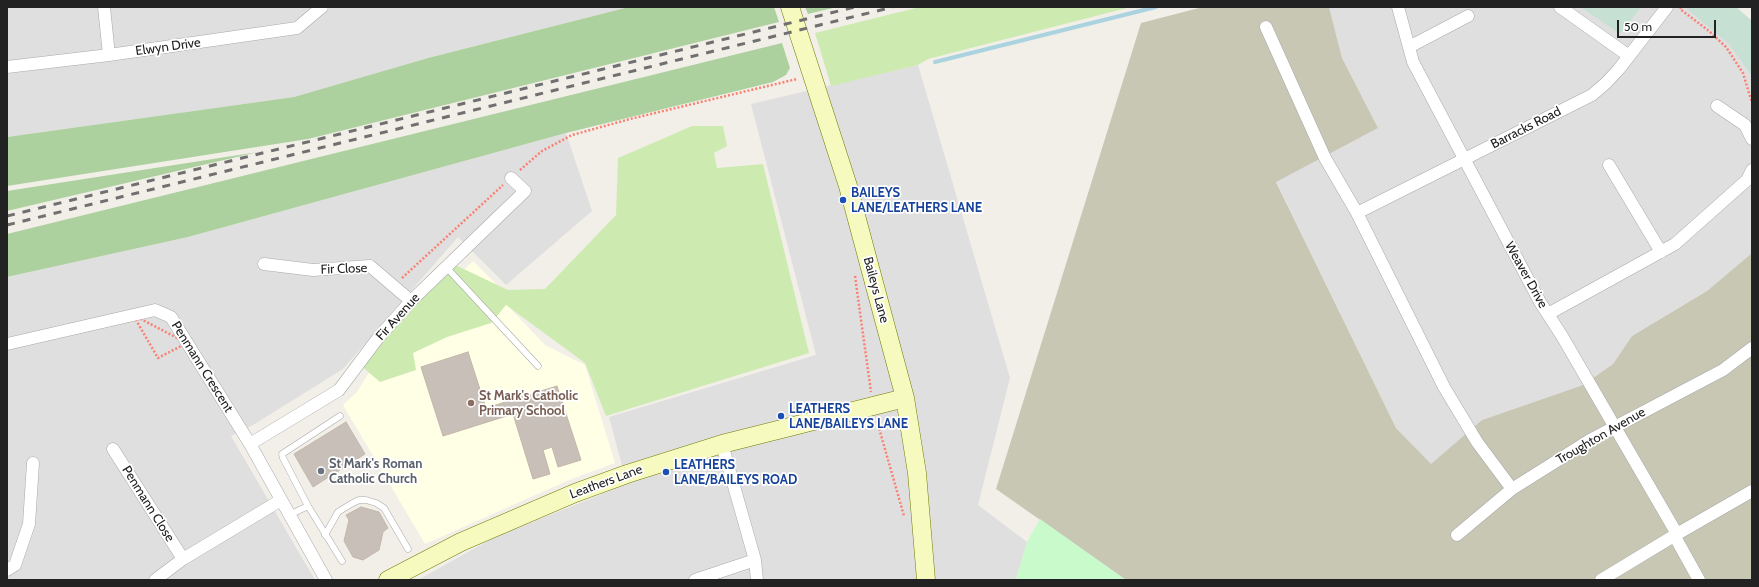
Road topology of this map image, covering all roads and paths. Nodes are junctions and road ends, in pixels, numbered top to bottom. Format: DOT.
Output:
graph roads {
  1 [pos="104,7"];
  2 [pos="322,7"];
  3 [pos="790,7"];
  4 [pos="1398,7"];
  5 [pos="1560,7"];
  6 [pos="1667,7"];
  7 [pos="1681,7"];
  8 [pos="1468,16"];
  9 [pos="1266,27"];
  10 [pos="1409,47"];
  11 [pos="109,55"];
  12 [pos="1629,56"];
  13 [pos="7,67"];
  14 [pos="812,75"];
  15 [pos="1752,103"];
  16 [pos="1717,106"];
  17 [pos="1752,138"];
  18 [pos="1464,159"];
  19 [pos="1609,166"];
  20 [pos="1752,170"];
  21 [pos="511,178"];
  22 [pos="1357,213"];
  23 [pos="1661,252"];
  24 [pos="264,264"];
  25 [pos="446,267"];
  26 [pos="854,271"];
  27 [pos="394,286"];
  28 [pos="411,301"];
  29 [pos="1548,314"];
  30 [pos="133,315"];
  31 [pos="187,343"];
  32 [pos="7,344"];
  33 [pos="1752,348"];
  34 [pos="538,366"];
  35 [pos="905,398"];
  36 [pos="873,407"];
  37 [pos="340,416"];
  38 [pos="1614,427"];
  39 [pos="250,444"];
  40 [pos="722,444"];
  41 [pos="113,449"];
  42 [pos="33,463"];
  43 [pos="1512,488"];
  44 [pos="1752,491"];
  45 [pos="281,500"];
  46 [pos="308,506"];
  47 [pos="289,515"];
  48 [pos="905,520"];
  49 [pos="325,535"];
  50 [pos="1457,535"];
  51 [pos="1675,535"];
  52 [pos="408,548"];
  53 [pos="183,559"];
  54 [pos="755,560"];
  55 [pos="342,561"];
  56 [pos="7,570"];
  57 [pos="155,580"];
  58 [pos="326,580"];
  59 [pos="388,580"];
  60 [pos="695,580"];
  61 [pos="757,580"];
  62 [pos="926,580"];
  63 [pos="1601,580"];
  64 [pos="1699,580"];
  1 -- 11 [label="street"];
  2 -- 11 [label="street, Elwyn Drive"];
  3 -- 14 [label="street, Baileys Lane"];
  4 -- 10 [label="street, Weaver Drive"];
  5 -- 12 [label="street"];
  6 -- 12 [label="street, Barracks Road"];
  7 -- 15 [label="path"];
  8 -- 10 [label="street"];
  9 -- 22 [label="street"];
  10 -- 18 [label="street, Weaver Drive"];
  11 -- 13 [label="street, Elwyn Drive"];
  12 -- 18 [label="street, Barracks Road"];
  14 -- 21 [label="path"];
  14 -- 35 [label="street, Baileys Lane"];
  16 -- 17 [label="street"];
  18 -- 22 [label="street, Barracks Road"];
  18 -- 29 [label="street, Weaver Drive"];
  19 -- 23 [label="street"];
  20 -- 23 [label="street"];
  21 -- 25 [label="street, Fir Avenue"];
  21 -- 27 [label="path"];
  22 -- 43 [label="street"];
  23 -- 29 [label="street"];
  24 -- 27 [label="street, Fir Close"];
  25 -- 28 [label="street, Fir Avenue"];
  25 -- 34 [label="lane"];
  26 -- 36 [label="path"];
  27 -- 28 [label="street, Fir Close"];
  28 -- 39 [label="street, Fir Avenue"];
  29 -- 38 [label="street, Weaver Drive"];
  30 -- 31 [label="path"];
  30 -- 31 [label="street, Penmann Crescent"];
  30 -- 31 [label="path"];
  30 -- 32 [label="street, Penmann Crescent"];
  31 -- 39 [label="street, Penmann Crescent"];
  33 -- 38 [label="street, Troughton Avenue"];
  35 -- 36 [label="street, Leathers Lane"];
  35 -- 62 [label="street, Baileys Lane"];
  36 -- 40 [label="street, Leathers Lane"];
  36 -- 48 [label="path"];
  37 -- 46 [label="lane"];
  38 -- 43 [label="street, Troughton Avenue"];
  38 -- 51 [label="street, Weaver Drive"];
  39 -- 45 [label="street, Penmann Crescent"];
  40 -- 54 [label="street"];
  40 -- 59 [label="street, Leathers Lane"];
  41 -- 53 [label="street, Penmann Close"];
  42 -- 56 [label="street"];
  43 -- 50 [label="street, Troughton Avenue"];
  44 -- 51 [label="street"];
  45 -- 47 [label="street, Penmann Crescent"];
  45 -- 53 [label="street"];
  46 -- 47 [label="lane"];
  46 -- 49 [label="lane"];
  47 -- 58 [label="street, Penmann Crescent"];
  49 -- 52 [label="lane"];
  49 -- 55 [label="lane"];
  51 -- 63 [label="street"];
  51 -- 64 [label="street, Weaver Drive"];
  53 -- 57 [label="street"];
  54 -- 60 [label="street"];
  54 -- 61 [label="street"];
}
